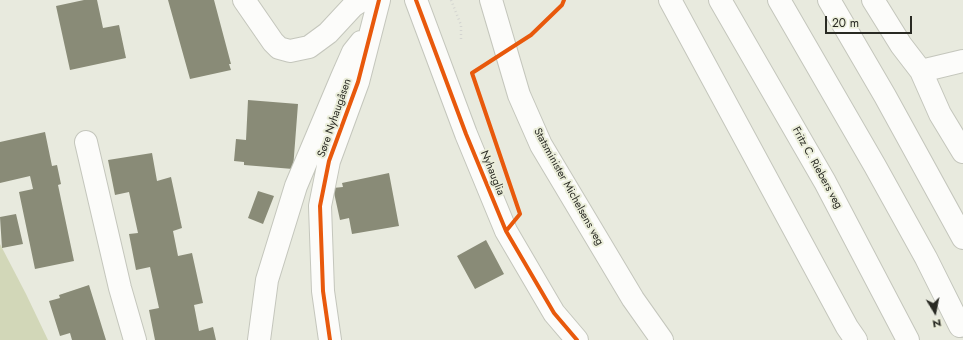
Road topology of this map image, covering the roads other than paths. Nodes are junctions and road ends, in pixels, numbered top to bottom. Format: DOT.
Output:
graph roads {
  1 [pos="244,0"];
  2 [pos="362,0"];
  3 [pos="379,0"];
  4 [pos="416,0"];
  5 [pos="491,0"];
  6 [pos="670,0"];
  7 [pos="720,0"];
  8 [pos="779,0"];
  9 [pos="829,0"];
  10 [pos="873,0"];
  11 [pos="370,31"];
  12 [pos="963,61"];
  13 [pos="921,71"];
  14 [pos="86,142"];
  15 [pos="963,152"];
  16 [pos="963,238"];
  17 [pos="960,326"];
  18 [pos="135,340"];
  19 [pos="259,340"];
  20 [pos="330,340"];
  21 [pos="576,340"];
  22 [pos="662,340"];
  23 [pos="856,340"];
  24 [pos="908,340"];
  1 -- 2 [label="main road"];
  3 -- 11 [label="main road, Søre Nyhaugåsen"];
  4 -- 21 [label="main road, Nyhauglia"];
  5 -- 22 [label="main road, Statsminister Michelsens veg"];
  6 -- 23 [label="main road"];
  7 -- 24 [label="main road, Fritz C. Riebers veg"];
  8 -- 17 [label="main road"];
  9 -- 16 [label="main road"];
  10 -- 13 [label="main road"];
  11 -- 19 [label="main road"];
  11 -- 20 [label="main road, Søre Nyhaugåsen"];
  12 -- 13 [label="main road"];
  13 -- 15 [label="main road"];
  14 -- 18 [label="main road"];
}
